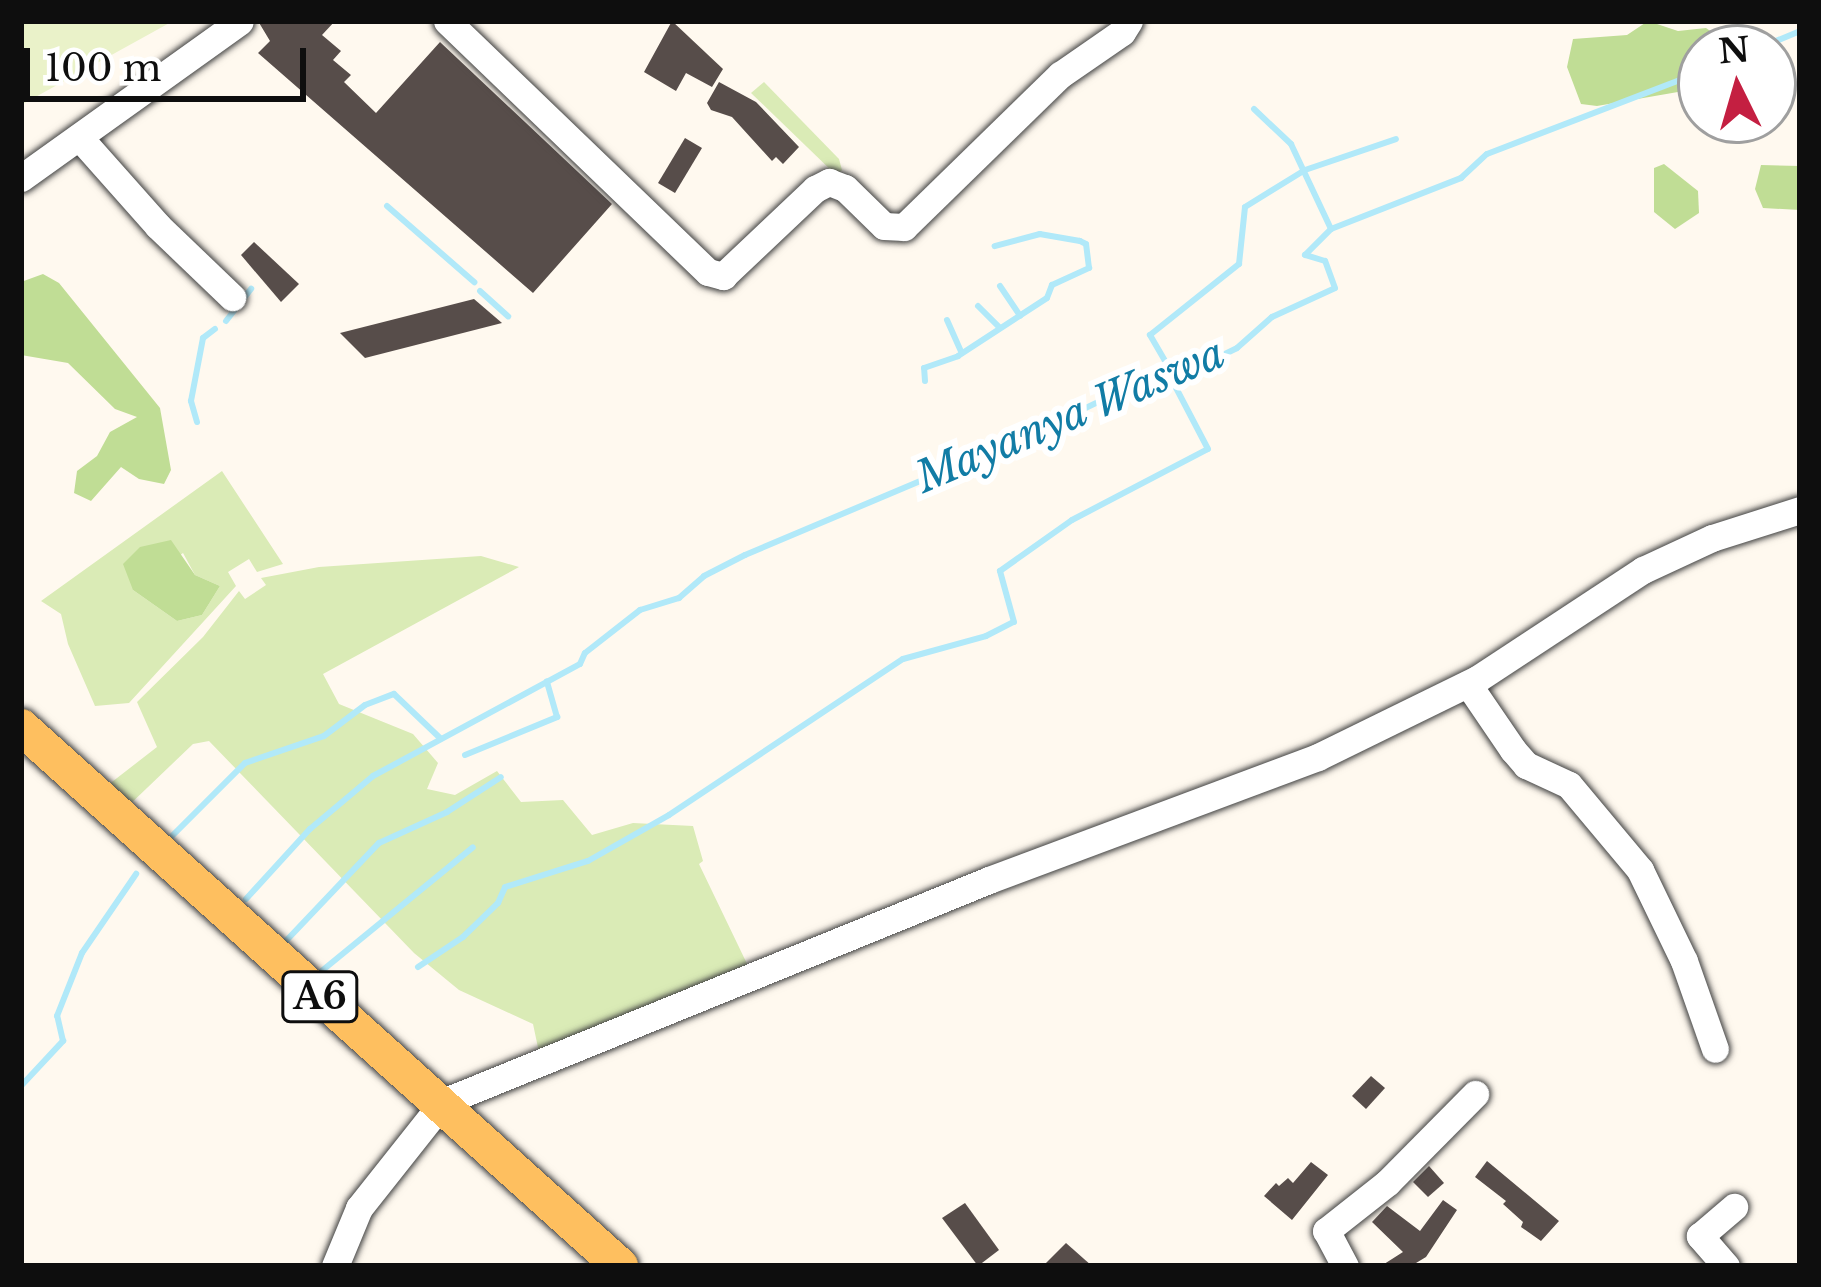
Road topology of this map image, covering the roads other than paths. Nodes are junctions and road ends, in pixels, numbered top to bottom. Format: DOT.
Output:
graph roads {
  1 [pos="241,21"];
  2 [pos="447,21"];
  3 [pos="1129,21"];
  4 [pos="79,137"];
  5 [pos="21,178"];
  6 [pos="232,297"];
  7 [pos="1800,510"];
  8 [pos="1468,684"];
  9 [pos="21,727"];
  10 [pos="1715,1049"];
  11 [pos="1475,1094"];
  12 [pos="442,1102"];
  13 [pos="1734,1207"];
  14 [pos="335,1266"];
  15 [pos="620,1266"];
  16 [pos="1346,1266"];
  17 [pos="1726,1266"];
  1 -- 4 [label="street"];
  2 -- 3 [label="street"];
  4 -- 5 [label="street"];
  4 -- 6 [label="street"];
  7 -- 8 [label="street"];
  8 -- 10 [label="street"];
  8 -- 12 [label="street"];
  9 -- 12 [label="main road, A6"];
  11 -- 16 [label="street"];
  12 -- 14 [label="street"];
  12 -- 15 [label="main road, A6"];
  13 -- 17 [label="street"];
}
